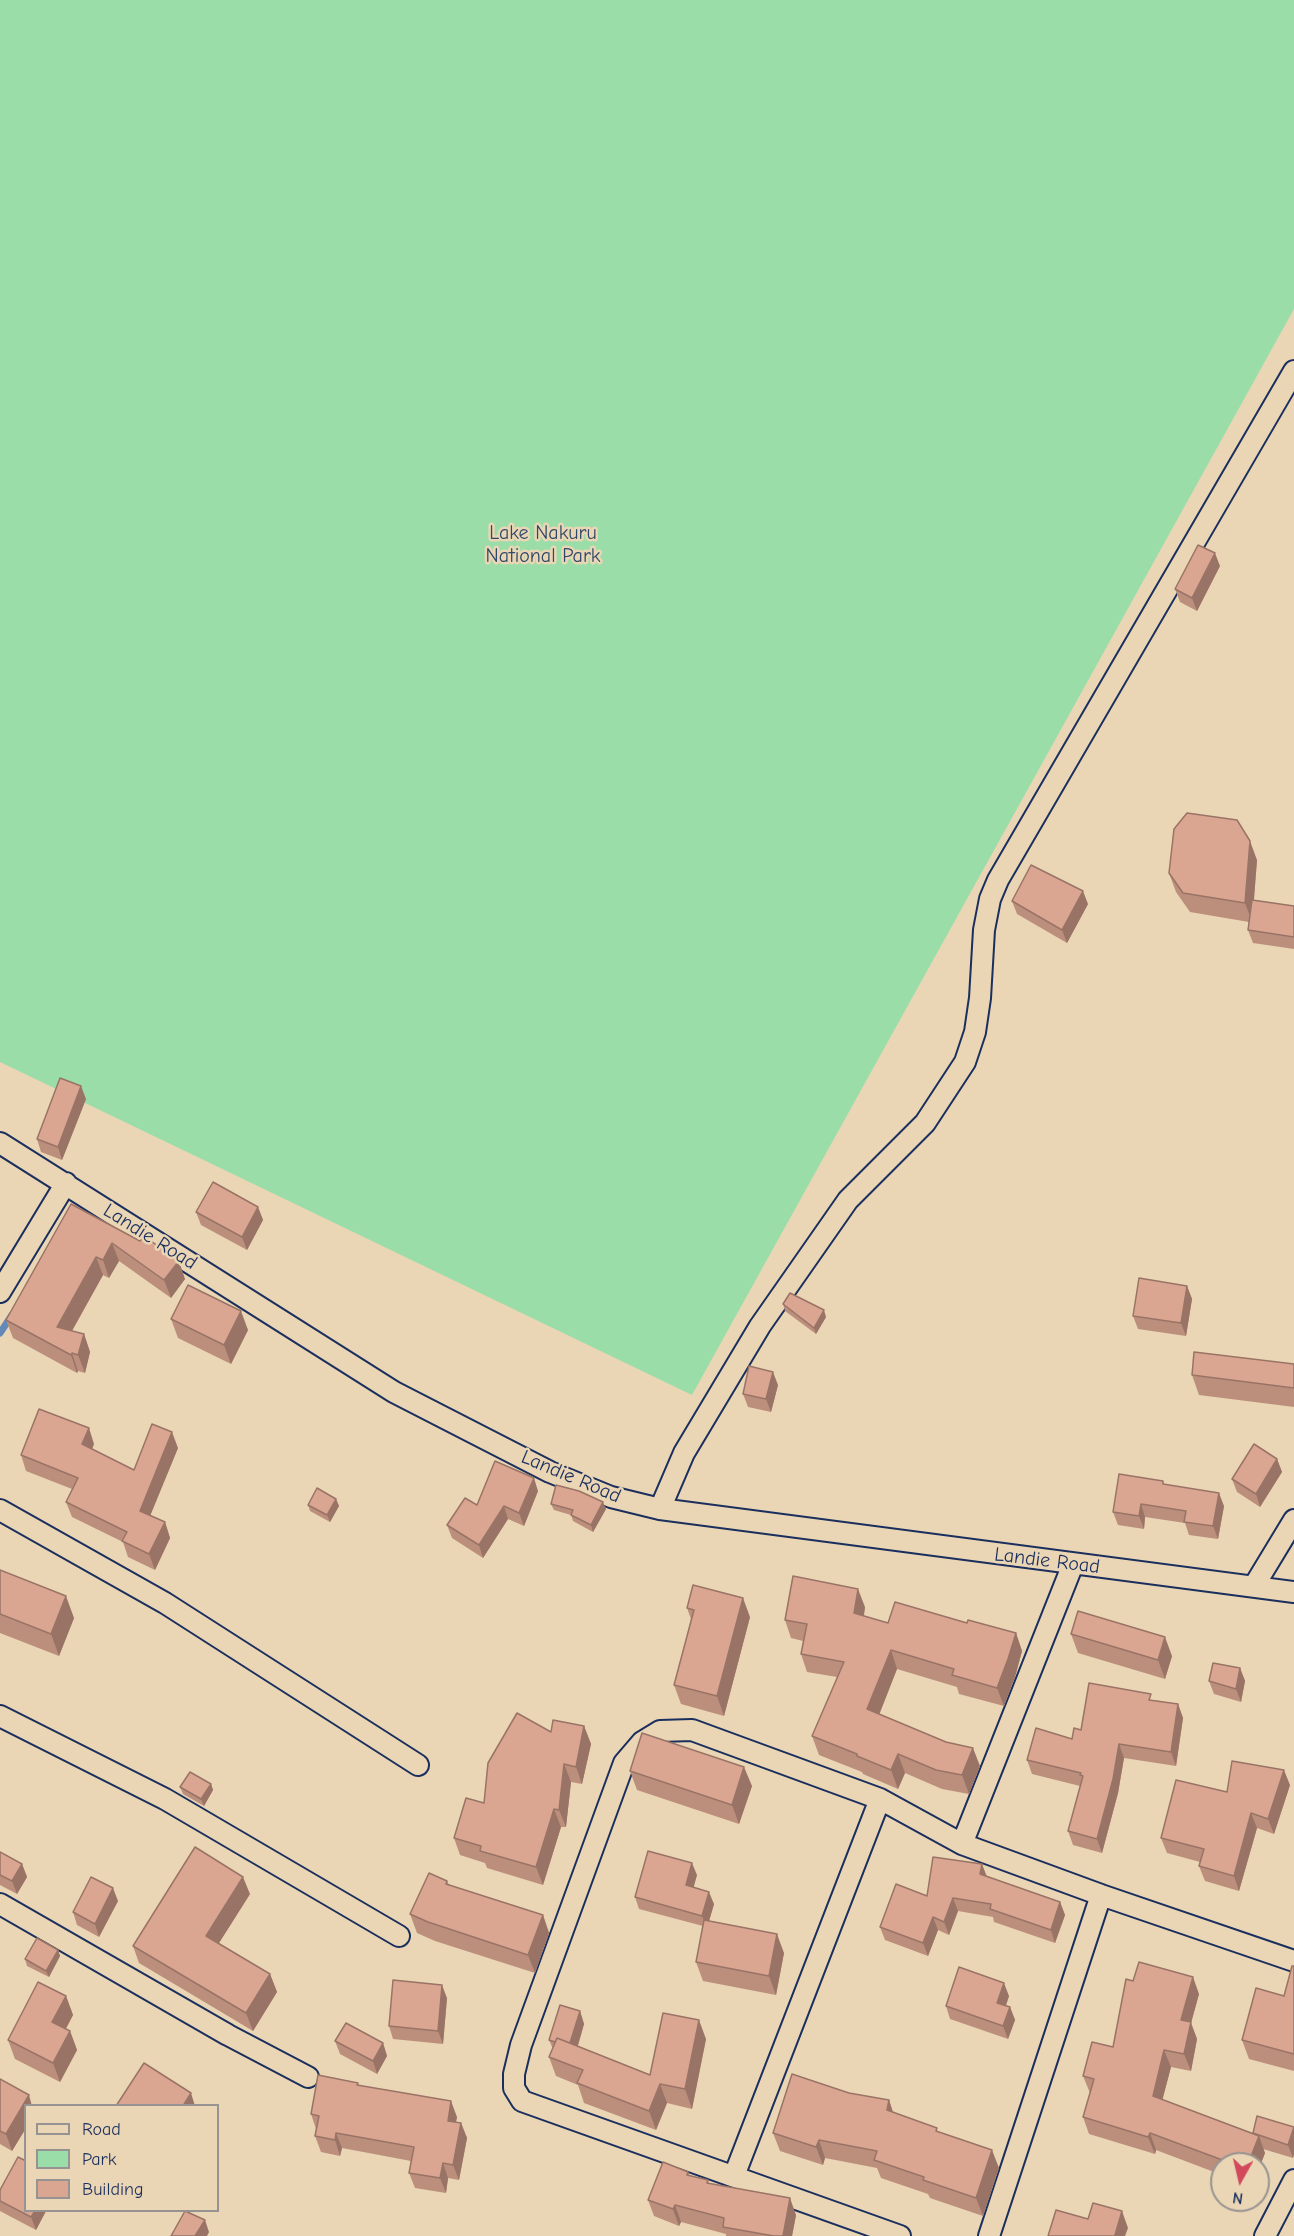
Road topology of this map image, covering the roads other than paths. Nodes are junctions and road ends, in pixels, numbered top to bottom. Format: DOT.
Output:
graph roads {
  1 [pos="1294,372"];
  2 [pos="0,1143"];
  3 [pos="66,1183"];
  4 [pos="0,1292"];
  5 [pos="660,1509"];
  6 [pos="0,1510"];
  7 [pos="1294,1520"];
  8 [pos="1073,1564"];
  9 [pos="1254,1586"];
  10 [pos="1294,1592"];
  11 [pos="0,1716"];
  12 [pos="418,1765"];
  13 [pos="880,1798"];
  14 [pos="962,1844"];
  15 [pos="1101,1895"];
  16 [pos="0,1904"];
  17 [pos="399,1936"];
  18 [pos="1294,1960"];
  19 [pos="308,2077"];
  20 [pos="734,2176"];
  21 [pos="1294,2180"];
  22 [pos="900,2236"];
  23 [pos="989,2236"];
  24 [pos="1265,2236"];
  1 -- 5 [label="street"];
  2 -- 3 [label="street, Landie Road"];
  3 -- 4 [label="street"];
  3 -- 5 [label="street, Landie Road"];
  5 -- 8 [label="street, Landie Road"];
  6 -- 12 [label="street"];
  7 -- 9 [label="street"];
  8 -- 9 [label="street, Landie Road"];
  8 -- 14 [label="street"];
  9 -- 10 [label="street, Landie Road"];
  11 -- 17 [label="street"];
  13 -- 14 [label="street"];
  13 -- 20 [label="street"];
  13 -- 20 [label="street"];
  14 -- 15 [label="street"];
  15 -- 18 [label="street"];
  15 -- 23 [label="street"];
  16 -- 19 [label="street"];
  20 -- 22 [label="street"];
  21 -- 24 [label="street"];
}
